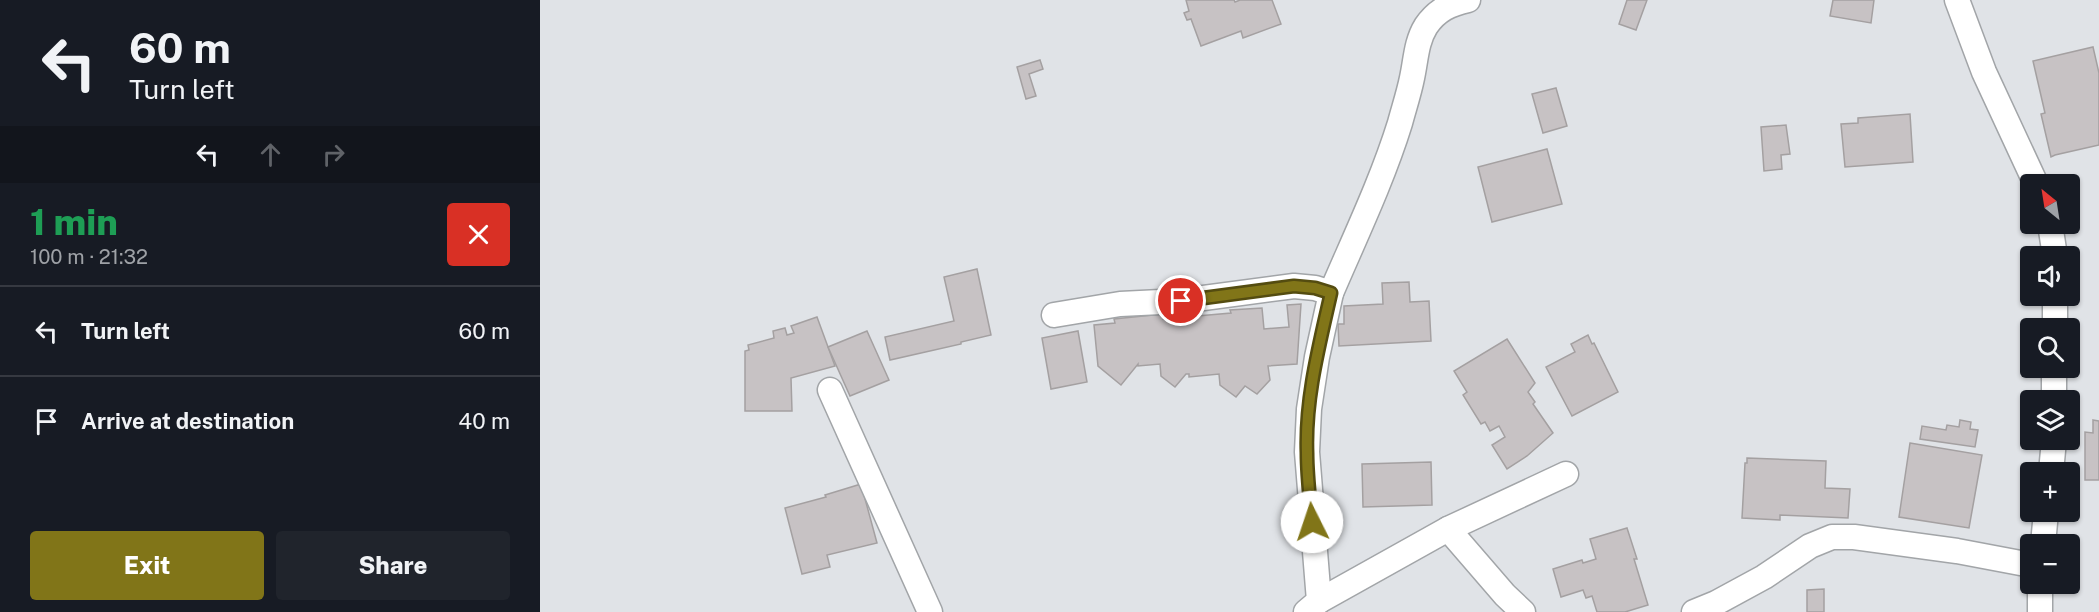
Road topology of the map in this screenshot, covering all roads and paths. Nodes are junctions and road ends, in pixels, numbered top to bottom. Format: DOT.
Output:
graph roads {
  1 [pos="1468,0"];
  2 [pos="1956,0"];
  3 [pos="2031,174"];
  4 [pos="1331,293"];
  5 [pos="1054,315"];
  6 [pos="830,390"];
  7 [pos="1566,474"];
  8 [pos="1448,529"];
  9 [pos="2020,563"];
  10 [pos="2040,594"];
  11 [pos="1312,607"];
  12 [pos="930,612"];
  13 [pos="1523,612"];
  14 [pos="1694,612"];
  15 [pos="2040,612"];
  1 -- 4 [label="street"];
  2 -- 3 [label="street"];
  4 -- 5 [label="street"];
  4 -- 11 [label="street"];
  6 -- 12 [label="street"];
  7 -- 8 [label="street"];
  8 -- 11 [label="street"];
  8 -- 13 [label="street"];
  9 -- 14 [label="street"];
  10 -- 15 [label="street"];
}
